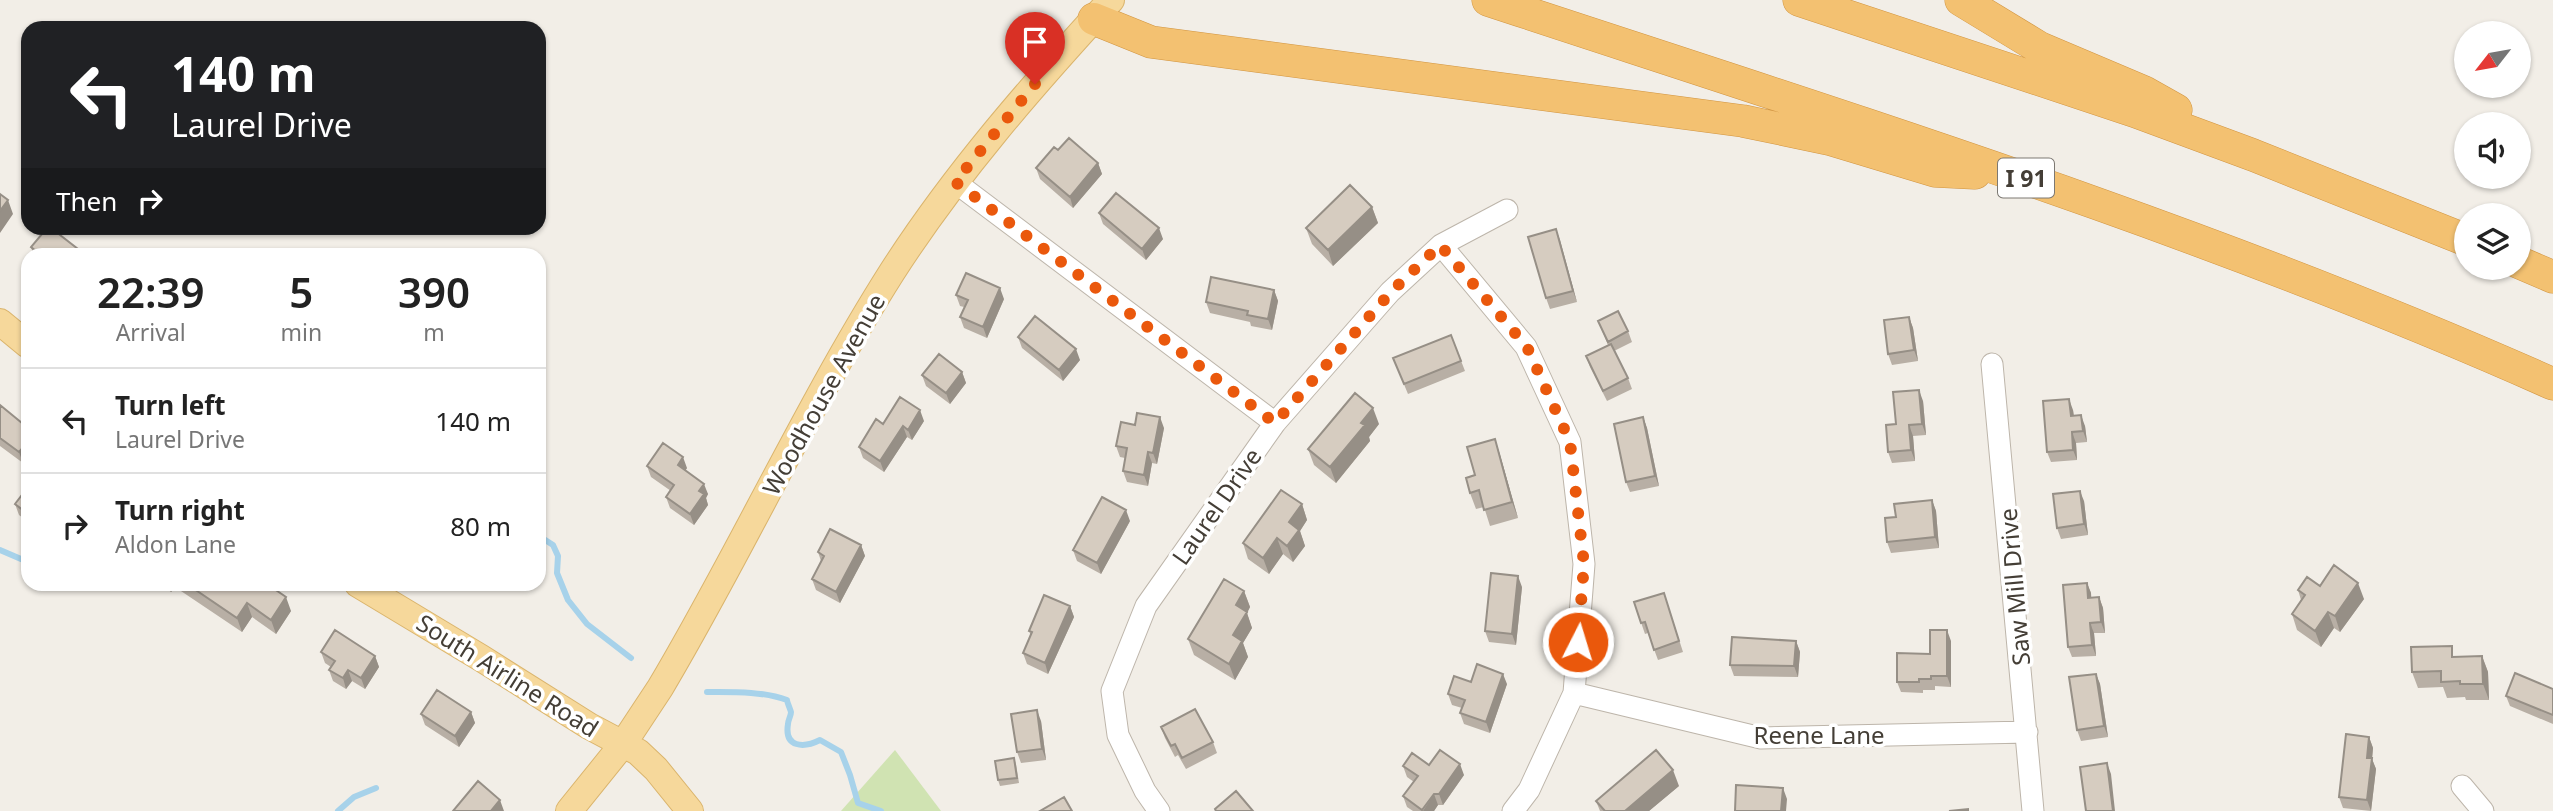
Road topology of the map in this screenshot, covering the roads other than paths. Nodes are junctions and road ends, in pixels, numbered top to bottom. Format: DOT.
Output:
graph roads {
  1 [pos="1488,0"];
  2 [pos="1799,0"];
  3 [pos="1961,0"];
  4 [pos="1102,9"];
  5 [pos="2213,140"];
  6 [pos="2009,172"];
  7 [pos="955,182"];
  8 [pos="1507,210"];
  9 [pos="2454,235"];
  10 [pos="1440,245"];
  11 [pos="2531,268"];
  12 [pos="2553,277"];
  13 [pos="0,322"];
  14 [pos="21,339"];
  15 [pos="1992,364"];
  16 [pos="2553,384"];
  17 [pos="1275,423"];
  18 [pos="370,591"];
  19 [pos="1574,693"];
  20 [pos="2027,732"];
  21 [pos="623,744"];
  22 [pos="2462,786"];
  23 [pos="569,811"];
  24 [pos="690,811"];
  25 [pos="1159,811"];
  26 [pos="1513,811"];
  27 [pos="2033,811"];
  28 [pos="2483,811"];
  1 -- 6 [label="highway, I 91"];
  2 -- 5 [label="highway"];
  3 -- 5 [label="highway"];
  4 -- 6 [label="highway"];
  4 -- 7 [label="main road, Woodhouse Avenue"];
  5 -- 9 [label="highway"];
  6 -- 16 [label="highway, I 91"];
  7 -- 17 [label="street"];
  7 -- 21 [label="main road, Woodhouse Avenue"];
  8 -- 10 [label="street, Laurel Drive"];
  10 -- 17 [label="street, Laurel Drive"];
  10 -- 19 [label="street"];
  11 -- 12 [label="highway"];
  13 -- 14 [label="main road"];
  15 -- 20 [label="street, Saw Mill Drive"];
  17 -- 25 [label="street, Laurel Drive"];
  18 -- 21 [label="main road, South Airline Road"];
  19 -- 20 [label="street, Reene Lane"];
  19 -- 26 [label="street"];
  20 -- 27 [label="street, Saw Mill Drive"];
  21 -- 23 [label="main road, Woodhouse Avenue"];
  21 -- 24 [label="main road, South Airline Road"];
  22 -- 28 [label="street"];
}
